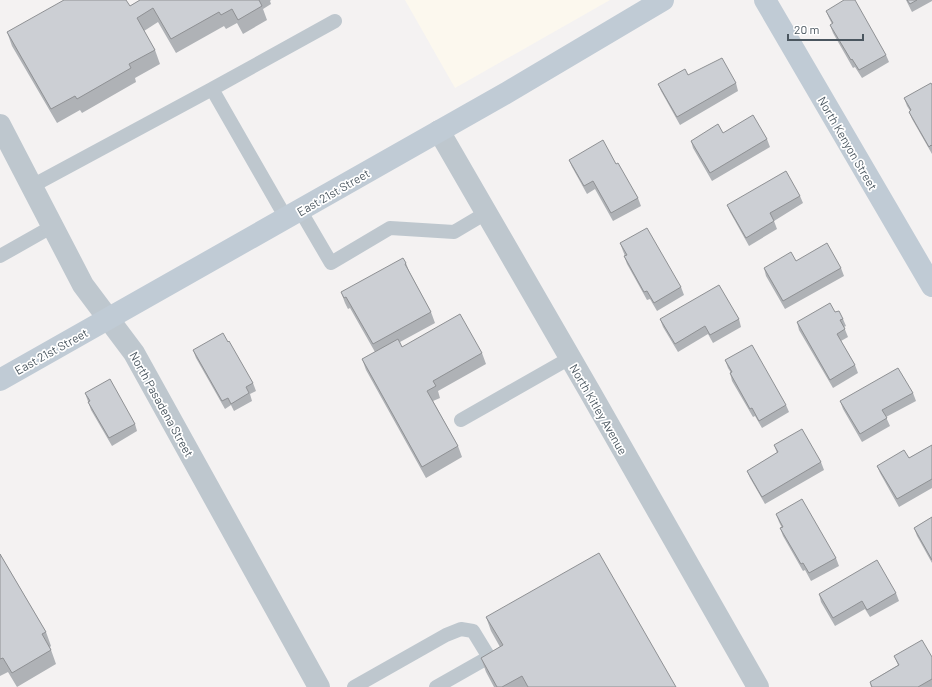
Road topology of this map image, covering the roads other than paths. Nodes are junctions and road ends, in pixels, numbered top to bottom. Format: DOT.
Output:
graph roads {
  1 [pos="663,0"];
  2 [pos="765,0"];
  3 [pos="335,21"];
  4 [pos="212,89"];
  5 [pos="0,126"];
  6 [pos="439,132"];
  7 [pos="32,186"];
  8 [pos="486,213"];
  9 [pos="293,214"];
  10 [pos="53,226"];
  11 [pos="0,256"];
  12 [pos="932,286"];
  13 [pos="108,319"];
  14 [pos="570,358"];
  15 [pos="0,380"];
  16 [pos="461,420"];
  17 [pos="319,687"];
  18 [pos="354,687"];
  19 [pos="436,687"];
  20 [pos="758,687"];
  1 -- 6 [label="main road, East 21st Street"];
  2 -- 12 [label="main road, North Kenyon Street"];
  3 -- 4 [label="lane"];
  4 -- 7 [label="lane"];
  4 -- 9 [label="lane"];
  5 -- 7 [label="street, North Pasadena Street"];
  6 -- 8 [label="street, North Kitley Avenue"];
  6 -- 9 [label="main road, East 21st Street"];
  7 -- 10 [label="street, North Pasadena Street"];
  8 -- 9 [label="lane"];
  8 -- 14 [label="street, North Kitley Avenue"];
  9 -- 13 [label="main road, East 21st Street"];
  10 -- 11 [label="lane"];
  10 -- 13 [label="street, North Pasadena Street"];
  13 -- 15 [label="main road, East 21st Street"];
  13 -- 17 [label="street, North Pasadena Street"];
  14 -- 16 [label="lane"];
  14 -- 20 [label="street, North Kitley Avenue"];
  18 -- 19 [label="lane"];
}
